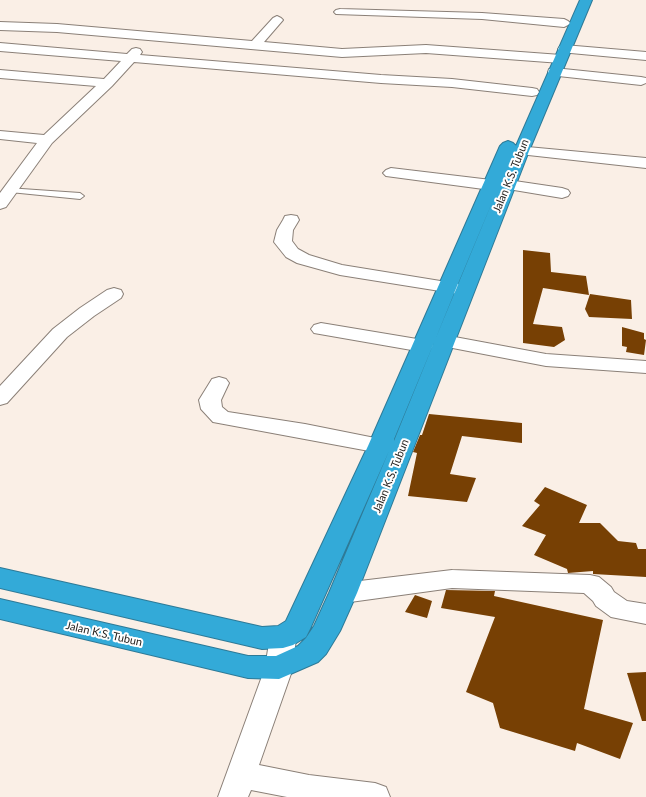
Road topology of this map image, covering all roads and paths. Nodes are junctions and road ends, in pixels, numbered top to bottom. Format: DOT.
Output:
graph roads {
  1 [pos="574,0"];
  2 [pos="586,0"];
  3 [pos="340,12"];
  4 [pos="564,23"];
  5 [pos="0,26"];
  6 [pos="271,27"];
  7 [pos="150,36"];
  8 [pos="256,45"];
  9 [pos="0,47"];
  10 [pos="559,52"];
  11 [pos="646,56"];
  12 [pos="130,58"];
  13 [pos="0,74"];
  14 [pos="641,81"];
  15 [pos="107,83"];
  16 [pos="532,92"];
  17 [pos="0,135"];
  18 [pos="47,140"];
  19 [pos="514,150"];
  20 [pos="646,163"];
  21 [pos="391,173"];
  22 [pos="500,185"];
  23 [pos="5,190"];
  24 [pos="562,192"];
  25 [pos="80,196"];
  26 [pos="0,204"];
  27 [pos="290,220"];
  28 [pos="456,288"];
  29 [pos="114,294"];
  30 [pos="321,329"];
  31 [pos="433,344"];
  32 [pos="646,367"];
  33 [pos="219,383"];
  34 [pos="0,399"];
  35 [pos="380,446"];
  36 [pos="0,578"];
  37 [pos="343,593"];
  38 [pos="0,609"];
  39 [pos="646,614"];
  40 [pos="283,636"];
  41 [pos="279,668"];
  42 [pos="237,786"];
  43 [pos="307,792"];
  44 [pos="375,797"];
  1 -- 4 [label="highway, Jalan K.S. Tubun"];
  2 -- 10 [label="highway, Jalan K.S. Tubun"];
  3 -- 4 [label="street"];
  4 -- 10 [label="highway, Jalan K.S. Tubun"];
  5 -- 7 [label="street"];
  6 -- 8 [label="street"];
  7 -- 8 [label="street"];
  7 -- 12 [label="street"];
  8 -- 10 [label="street"];
  9 -- 12 [label="street"];
  10 -- 11 [label="street"];
  10 -- 14 [label="street"];
  10 -- 16 [label="highway, Jalan K.S. Tubun"];
  10 -- 19 [label="highway, Jalan K.S. Tubun"];
  12 -- 15 [label="street"];
  12 -- 16 [label="street"];
  13 -- 15 [label="street"];
  15 -- 18 [label="street"];
  16 -- 19 [label="highway, Jalan K.S. Tubun"];
  17 -- 18 [label="street"];
  18 -- 23 [label="street"];
  19 -- 20 [label="street"];
  19 -- 22 [label="highway, Jalan K.S. Tubun"];
  21 -- 22 [label="street"];
  22 -- 24 [label="street"];
  22 -- 28 [label="highway, Jalan K.S. Tubun"];
  23 -- 25 [label="lane"];
  23 -- 26 [label="street"];
  27 -- 28 [label="street"];
  28 -- 31 [label="highway, Jalan K.S. Tubun"];
  29 -- 34 [label="street"];
  30 -- 31 [label="street"];
  31 -- 32 [label="street"];
  31 -- 35 [label="highway, Jalan K.S. Tubun"];
  31 -- 37 [label="highway, Jalan K.S. Tubun"];
  33 -- 35 [label="street"];
  35 -- 40 [label="highway, Jalan K.S. Tubun"];
  36 -- 40 [label="highway"];
  37 -- 39 [label="street"];
  37 -- 41 [label="highway, Jalan K.S. Tubun"];
  38 -- 41 [label="highway, Jalan K.S. Tubun"];
  40 -- 41 [label="street"];
  41 -- 42 [label="street"];
  42 -- 43 [label="street"];
  43 -- 44 [label="street"];
}
